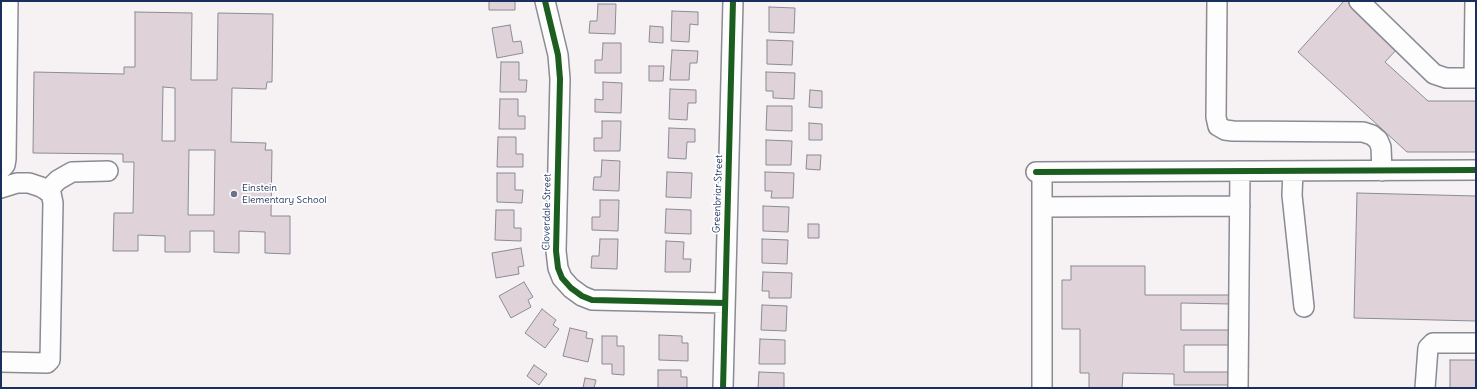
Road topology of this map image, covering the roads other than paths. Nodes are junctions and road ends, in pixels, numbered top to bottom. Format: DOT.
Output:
graph roads {
  1 [pos="8,1"];
  2 [pos="545,1"];
  3 [pos="733,1"];
  4 [pos="1217,1"];
  5 [pos="1359,1"];
  6 [pos="1475,1"];
  7 [pos="1475,78"];
  8 [pos="1,168"];
  9 [pos="1382,170"];
  10 [pos="1476,170"];
  11 [pos="108,171"];
  12 [pos="1240,171"];
  13 [pos="1293,171"];
  14 [pos="1,188"];
  15 [pos="47,191"];
  16 [pos="1240,206"];
  17 [pos="1042,207"];
  18 [pos="725,303"];
  19 [pos="1304,307"];
  20 [pos="1476,343"];
  21 [pos="1,362"];
  22 [pos="722,388"];
  23 [pos="1042,388"];
  24 [pos="1238,388"];
  25 [pos="1425,388"];
  1 -- 8 [label="street"];
  2 -- 18 [label="street, Cloverdale Street"];
  3 -- 18 [label="street, Greenbriar Street"];
  4 -- 9 [label="street"];
  5 -- 7 [label="street"];
  6 -- 7 [label="street"];
  9 -- 10 [label="street"];
  9 -- 13 [label="street"];
  11 -- 15 [label="street"];
  12 -- 13 [label="street"];
  12 -- 16 [label="street"];
  12 -- 17 [label="street"];
  13 -- 19 [label="street"];
  14 -- 15 [label="street"];
  15 -- 21 [label="street"];
  16 -- 17 [label="street"];
  16 -- 24 [label="street"];
  17 -- 23 [label="street"];
  18 -- 22 [label="street, Greenbriar Street"];
  20 -- 25 [label="street"];
}
